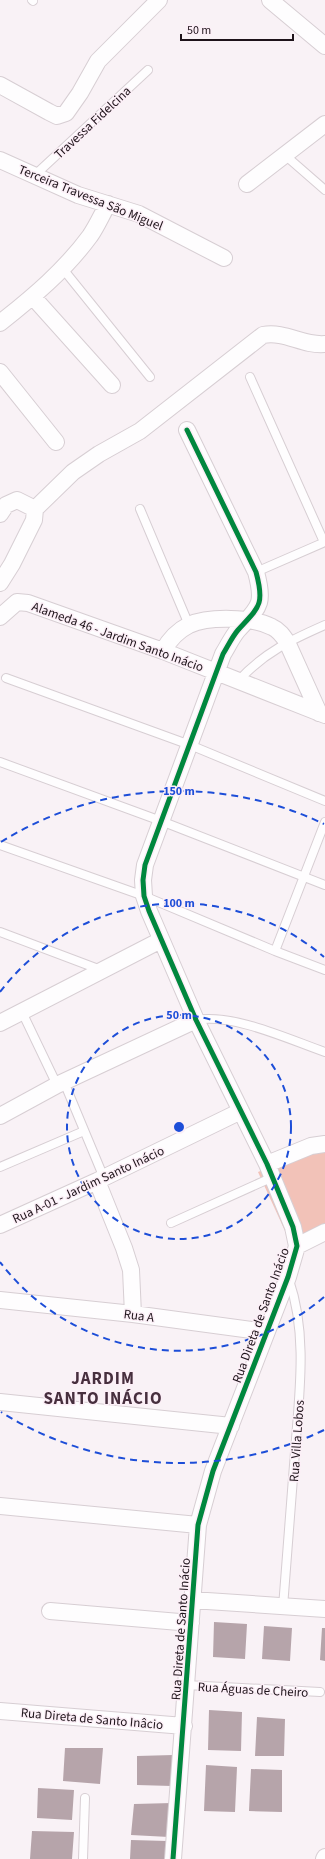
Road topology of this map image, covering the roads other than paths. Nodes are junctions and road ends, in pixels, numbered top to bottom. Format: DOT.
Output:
graph roads {
  1 [pos="159,0"];
  2 [pos="270,0"];
  3 [pos="325,46"];
  4 [pos="148,70"];
  5 [pos="0,85"];
  6 [pos="325,124"];
  7 [pos="286,156"];
  8 [pos="0,160"];
  9 [pos="35,175"];
  10 [pos="247,184"];
  11 [pos="325,190"];
  12 [pos="108,204"];
  13 [pos="224,258"];
  14 [pos="63,269"];
  15 [pos="33,297"];
  16 [pos="0,323"];
  17 [pos="325,344"];
  18 [pos="0,372"];
  19 [pos="150,377"];
  20 [pos="250,377"];
  21 [pos="112,385"];
  22 [pos="187,430"];
  23 [pos="56,442"];
  24 [pos="35,509"];
  25 [pos="140,509"];
  26 [pos="0,514"];
  27 [pos="325,542"];
  28 [pos="256,572"];
  29 [pos="0,583"];
  30 [pos="0,617"];
  31 [pos="249,620"];
  32 [pos="325,625"];
  33 [pos="188,626"];
  34 [pos="287,642"];
  35 [pos="163,651"];
  36 [pos="217,672"];
  37 [pos="6,678"];
  38 [pos="239,680"];
  39 [pos="323,713"];
  40 [pos="190,745"];
  41 [pos="0,762"];
  42 [pos="325,801"];
  43 [pos="160,821"];
  44 [pos="325,822"];
  45 [pos="0,845"];
  46 [pos="304,877"];
  47 [pos="325,885"];
  48 [pos="144,896"];
  49 [pos="0,932"];
  50 [pos="161,940"];
  51 [pos="275,951"];
  52 [pos="325,970"];
  53 [pos="104,971"];
  54 [pos="8,1017"];
  55 [pos="196,1020"];
  56 [pos="325,1052"];
  57 [pos="60,1084"];
  58 [pos="241,1111"];
  59 [pos="0,1116"];
  60 [pos="84,1131"];
  61 [pos="325,1144"];
  62 [pos="0,1167"];
  63 [pos="270,1171"];
  64 [pos="101,1180"];
  65 [pos="171,1222"];
  66 [pos="0,1225"];
  67 [pos="325,1232"];
  68 [pos="297,1246"];
  69 [pos="288,1277"];
  70 [pos="6,1300"];
  71 [pos="133,1314"];
  72 [pos="266,1332"];
  73 [pos="0,1402"];
  74 [pos="231,1426"];
  75 [pos="0,1506"];
  76 [pos="198,1525"];
  77 [pos="192,1600"];
  78 [pos="283,1607"];
  79 [pos="325,1609"];
  80 [pos="50,1611"];
  81 [pos="191,1623"];
  82 [pos="186,1685"];
  83 [pos="320,1692"];
  84 [pos="0,1710"];
  85 [pos="184,1726"];
  86 [pos="85,1798"];
  87 [pos="83,1859"];
  88 [pos="173,1859"];
  1 -- 5 [label="street, Travessa Fidelcina"];
  2 -- 3 [label="street"];
  4 -- 9 [label="lane, Travessa Fidelcina"];
  6 -- 7 [label="street"];
  7 -- 10 [label="street"];
  7 -- 11 [label="lane"];
  8 -- 9 [label="street, Terceira Travessa São Miguel"];
  9 -- 12 [label="street, Terceira Travessa São Miguel"];
  12 -- 13 [label="street, Terceira Travessa São Miguel"];
  12 -- 14 [label="street"];
  14 -- 15 [label="street"];
  14 -- 19 [label="lane"];
  15 -- 16 [label="street"];
  15 -- 21 [label="street"];
  17 -- 24 [label="street"];
  18 -- 23 [label="street"];
  20 -- 27 [label="lane"];
  22 -- 28 [label="street, Rua Direta de Santo Inácio"];
  24 -- 26 [label="street"];
  24 -- 29 [label="street"];
  25 -- 33 [label="lane"];
  27 -- 28 [label="lane"];
  28 -- 31 [label="street, Rua Direta de Santo Inácio"];
  30 -- 35 [label="street, Alameda 46 - Jardim Santo Inácio"];
  31 -- 33 [label="street"];
  31 -- 34 [label="street"];
  31 -- 36 [label="street, Rua Direta de Santo Inácio"];
  32 -- 34 [label="lane"];
  33 -- 35 [label="street"];
  34 -- 38 [label="lane"];
  34 -- 39 [label="street"];
  35 -- 36 [label="street, Alameda 46 - Jardim Santo Inácio"];
  36 -- 38 [label="street"];
  36 -- 40 [label="street, Rua Direta de Santo Inácio"];
  37 -- 40 [label="lane"];
  38 -- 39 [label="street"];
  40 -- 42 [label="lane"];
  40 -- 43 [label="street, Rua Direta de Santo Inácio"];
  41 -- 43 [label="lane"];
  43 -- 46 [label="lane"];
  43 -- 48 [label="street, Rua Direta de Santo Inácio"];
  44 -- 46 [label="lane"];
  45 -- 48 [label="lane"];
  46 -- 47 [label="lane"];
  46 -- 51 [label="lane"];
  48 -- 50 [label="street, Rua Direta de Santo Inácio"];
  48 -- 51 [label="lane"];
  49 -- 53 [label="lane"];
  50 -- 53 [label="street"];
  50 -- 55 [label="street, Rua Direta de Santo Inácio"];
  51 -- 52 [label="lane"];
  53 -- 54 [label="street"];
  54 -- 57 [label="lane"];
  55 -- 56 [label="lane"];
  55 -- 57 [label="street"];
  55 -- 58 [label="street, Rua Direta de Santo Inácio"];
  57 -- 59 [label="street"];
  57 -- 60 [label="lane"];
  58 -- 63 [label="street, Rua Direta de Santo Inácio"];
  58 -- 64 [label="street, Rua A-01 - Jardim Santo Inácio"];
  60 -- 62 [label="lane"];
  60 -- 64 [label="lane"];
  61 -- 63 [label="street"];
  63 -- 65 [label="lane"];
  63 -- 68 [label="street, Rua Direta de Santo Inácio"];
  64 -- 66 [label="street, Rua A-01 - Jardim Santo Inácio"];
  64 -- 71 [label="street"];
  67 -- 68 [label="street"];
  68 -- 69 [label="street, Rua Direta de Santo Inácio"];
  69 -- 72 [label="street, Rua Direta de Santo Inácio"];
  69 -- 78 [label="lane, Rua Villa Lobos"];
  70 -- 71 [label="street, Rua A"];
  71 -- 72 [label="street, Rua A"];
  72 -- 74 [label="street, Rua Direta de Santo Inácio"];
  73 -- 74 [label="street"];
  74 -- 76 [label="street, Rua Direta de Santo Inácio"];
  75 -- 76 [label="street"];
  76 -- 77 [label="street, Rua Direta de Santo Inácio"];
  77 -- 78 [label="street"];
  77 -- 81 [label="street, Rua Direta de Santo Inácio"];
  78 -- 79 [label="street"];
  80 -- 81 [label="street"];
  81 -- 82 [label="street, Rua Direta de Santo Inácio"];
  82 -- 83 [label="lane, Rua Águas de Cheiro"];
  82 -- 85 [label="street, Rua Direta de Santo Inácio"];
  84 -- 85 [label="street, Rua Direta de Santo Inâcio"];
  85 -- 88 [label="street, Rua Direta de Santo Inácio"];
  86 -- 87 [label="lane"];
}
